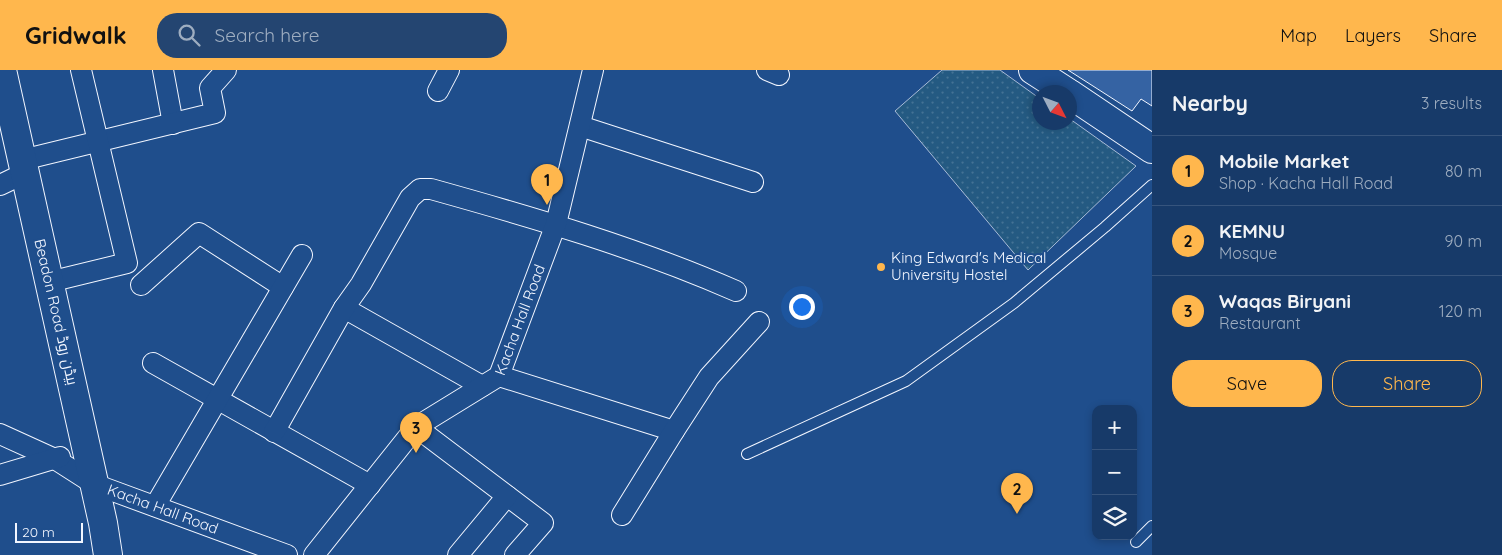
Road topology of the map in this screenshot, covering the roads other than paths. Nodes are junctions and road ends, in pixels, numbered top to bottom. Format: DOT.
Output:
graph roads {
  1 [pos="2,70"];
  2 [pos="81,70"];
  3 [pos="162,70"];
  4 [pos="226,70"];
  5 [pos="449,70"];
  6 [pos="593,70"];
  7 [pos="1033,70"];
  8 [pos="1056,85"];
  9 [pos="438,92"];
  10 [pos="1077,99"];
  11 [pos="173,124"];
  12 [pos="580,126"];
  13 [pos="98,142"];
  14 [pos="1152,149"];
  15 [pos="23,167"];
  16 [pos="753,182"];
  17 [pos="0,185"];
  18 [pos="1152,185"];
  19 [pos="556,224"];
  20 [pos="302,255"];
  21 [pos="49,282"];
  22 [pos="141,285"];
  23 [pos="283,287"];
  24 [pos="736,291"];
  25 [pos="344,308"];
  26 [pos="759,322"];
  27 [pos="153,363"];
  28 [pos="499,376"];
  29 [pos="482,386"];
  30 [pos="218,400"];
  31 [pos="416,427"];
  32 [pos="674,430"];
  33 [pos="274,432"];
  34 [pos="0,434"];
  35 [pos="86,449"];
  36 [pos="747,454"];
  37 [pos="55,458"];
  38 [pos="0,475"];
  39 [pos="94,484"];
  40 [pos="370,485"];
  41 [pos="506,496"];
  42 [pos="155,506"];
  43 [pos="622,515"];
  44 [pos="1152,526"];
  45 [pos="1136,542"];
  46 [pos="108,555"];
  47 [pos="287,555"];
  48 [pos="314,555"];
  49 [pos="458,555"];
  50 [pos="515,555"];
  1 -- 15 [label="street, Beadon Road بیڈن روڈ"];
  2 -- 13 [label="street"];
  3 -- 11 [label="street"];
  4 -- 11 [label="street"];
  5 -- 9 [label="street"];
  6 -- 12 [label="street, Kacha Hall Road"];
  7 -- 8 [label="street"];
  10 -- 14 [label="street"];
  11 -- 13 [label="street"];
  12 -- 16 [label="street"];
  12 -- 19 [label="street, Kacha Hall Road"];
  13 -- 15 [label="street"];
  13 -- 21 [label="street"];
  15 -- 17 [label="street"];
  15 -- 21 [label="street, Beadon Road بیڈن روڈ"];
  18 -- 36 [label="lane"];
  19 -- 24 [label="street"];
  19 -- 25 [label="street"];
  19 -- 28 [label="street, Kacha Hall Road"];
  20 -- 23 [label="street"];
  21 -- 35 [label="street, Beadon Road بیڈن روڈ"];
  22 -- 23 [label="street"];
  23 -- 30 [label="street"];
  25 -- 29 [label="street"];
  25 -- 33 [label="street"];
  26 -- 32 [label="street"];
  27 -- 30 [label="street"];
  28 -- 29 [label="street, Kacha Hall Road"];
  28 -- 32 [label="street"];
  29 -- 31 [label="street, Kacha Hall Road"];
  30 -- 33 [label="street"];
  30 -- 42 [label="street"];
  31 -- 40 [label="street, Kacha Hall Road"];
  31 -- 41 [label="street"];
  32 -- 43 [label="street"];
  33 -- 40 [label="street"];
  34 -- 37 [label="street, Kacha Hall Road"];
  35 -- 37 [label="street"];
  35 -- 39 [label="street, Beadon Road بیڈن روڈ"];
  37 -- 38 [label="street"];
  37 -- 39 [label="street, Kacha Hall Road"];
  39 -- 42 [label="street, Kacha Hall Road"];
  39 -- 46 [label="street, Beadon Road بیڈن روڈ"];
  40 -- 48 [label="street, Kacha Hall Road"];
  41 -- 49 [label="street"];
  41 -- 50 [label="street"];
  42 -- 47 [label="street, Kacha Hall Road"];
  44 -- 45 [label="lane"];
}
